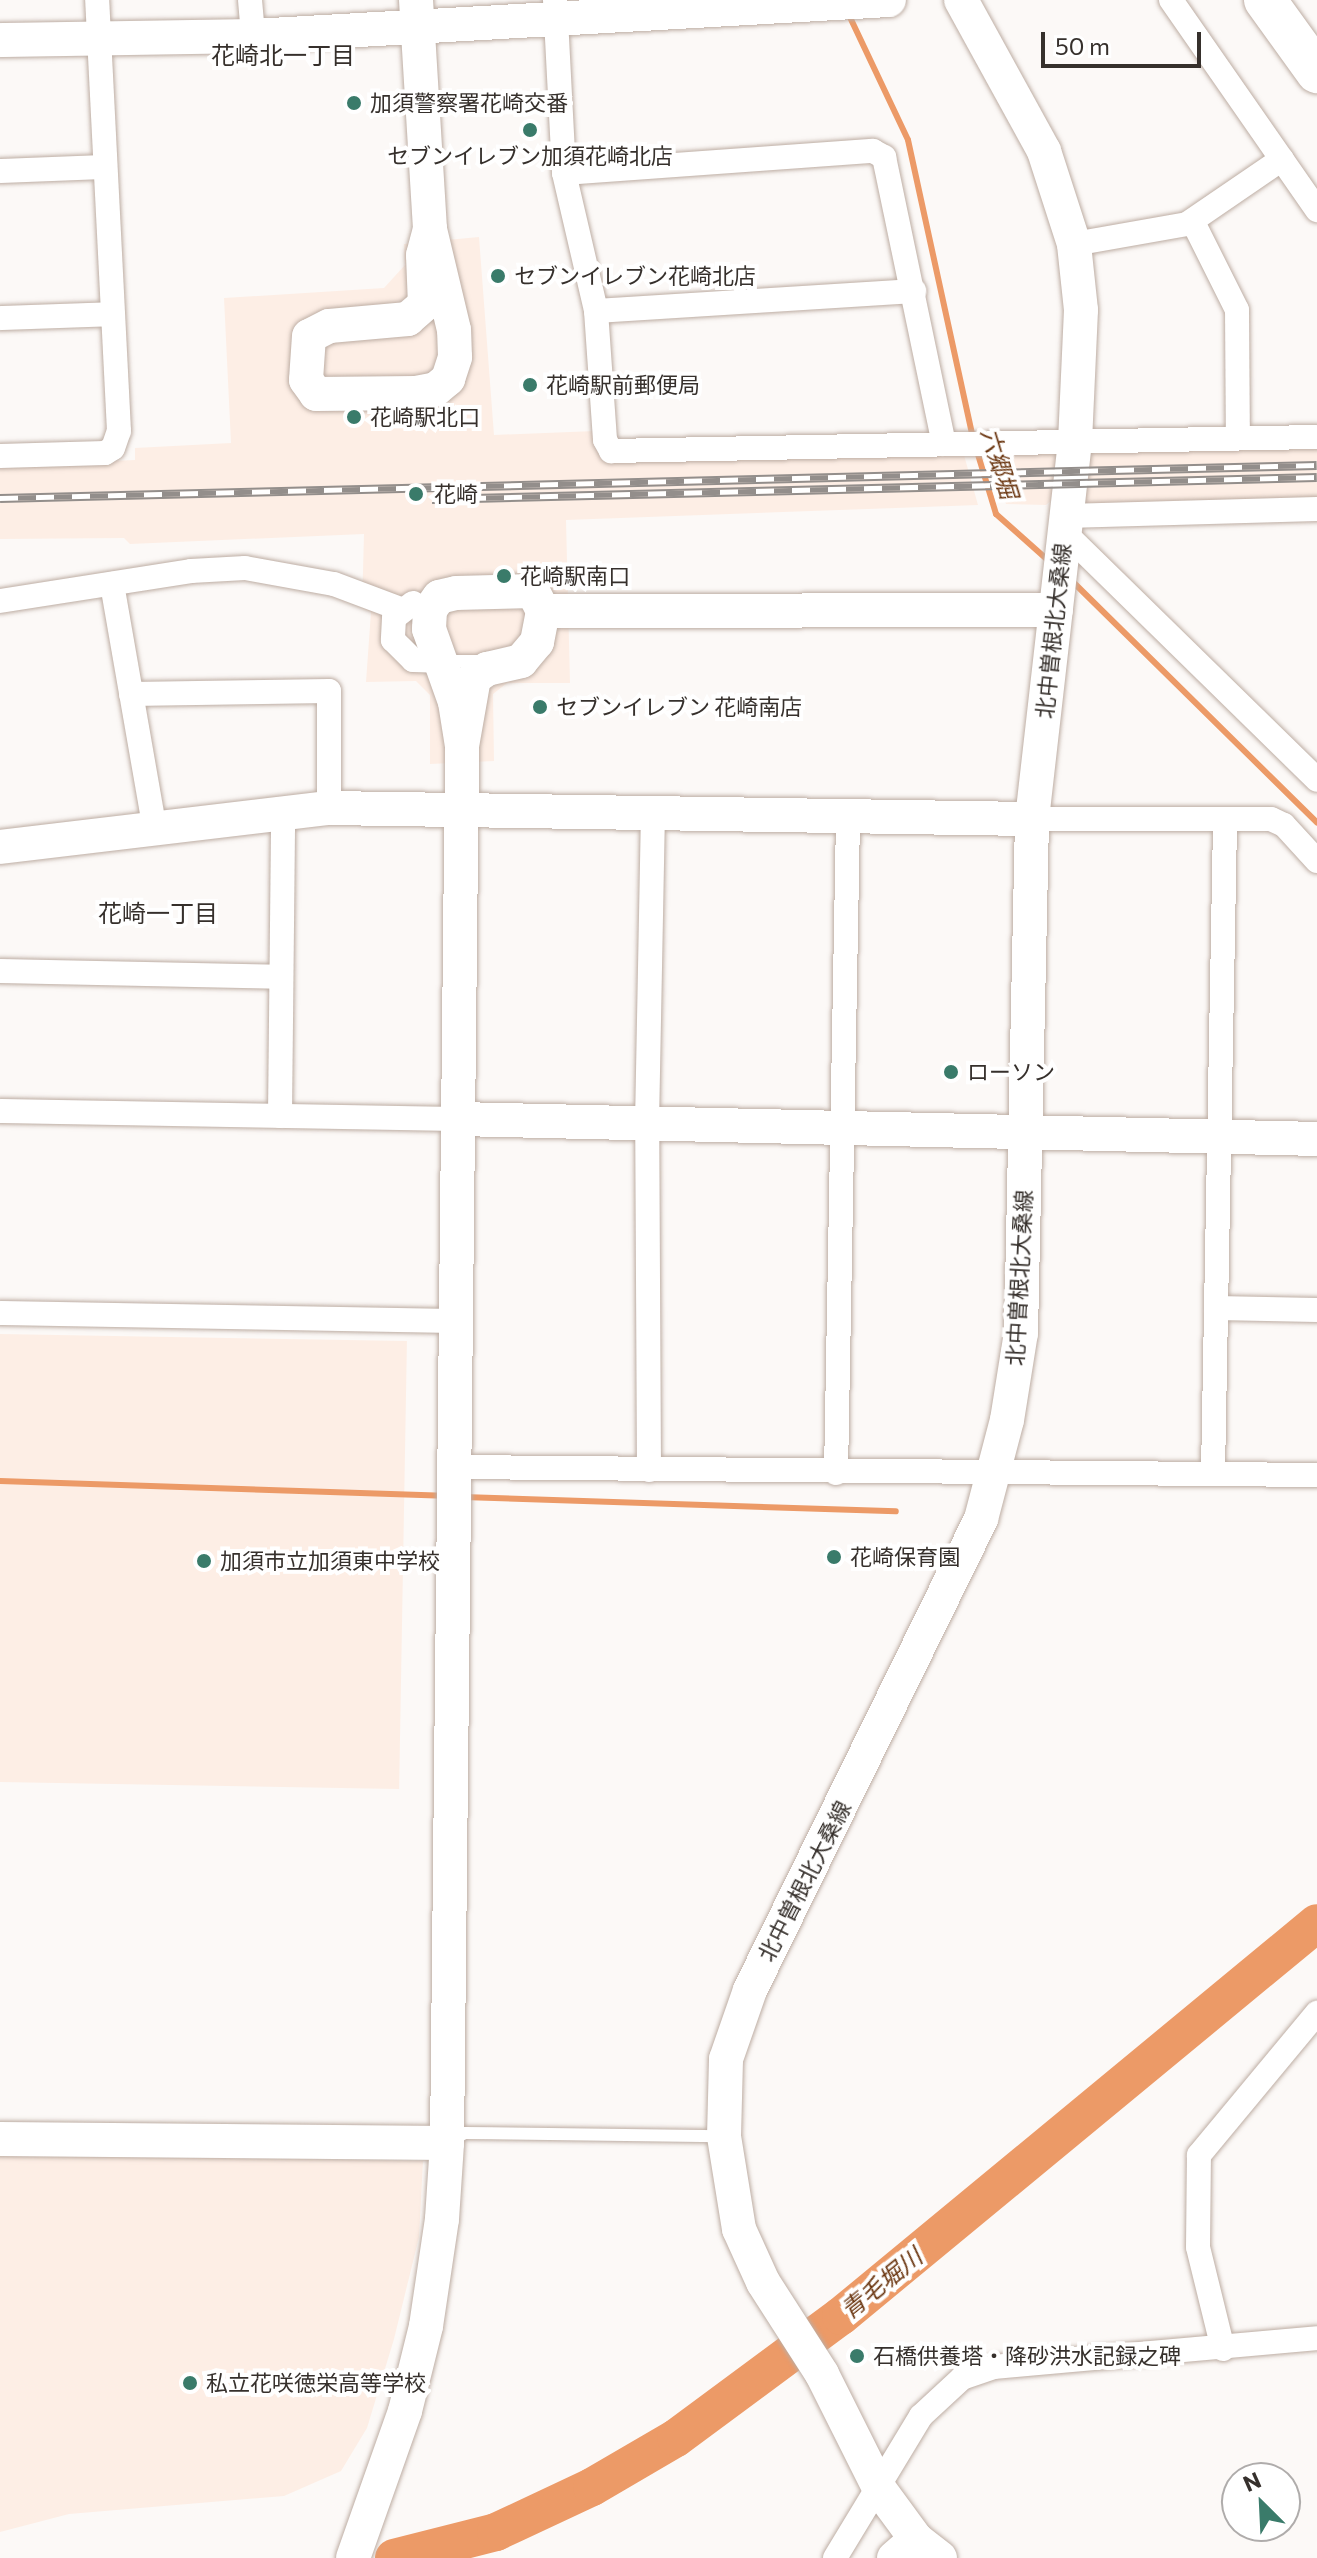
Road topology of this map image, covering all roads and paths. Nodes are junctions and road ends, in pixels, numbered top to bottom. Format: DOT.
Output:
graph roads {
  1 [pos="97,0"];
  2 [pos="250,0"];
  3 [pos="889,0"];
  4 [pos="961,0"];
  5 [pos="1171,0"];
  6 [pos="1265,0"];
  7 [pos="742,4"];
  8 [pos="555,10"];
  9 [pos="417,13"];
  10 [pos="253,36"];
  11 [pos="0,40"];
  12 [pos="98,42"];
  13 [pos="1317,72"];
  14 [pos="1282,159"];
  15 [pos="104,167"];
  16 [pos="0,171"];
  17 [pos="564,173"];
  18 [pos="1317,210"];
  19 [pos="1193,222"];
  20 [pos="430,229"];
  21 [pos="1074,244"];
  22 [pos="914,291"];
  23 [pos="596,311"];
  24 [pos="112,314"];
  25 [pos="0,318"];
  26 [pos="1317,437"];
  27 [pos="1238,438"];
  28 [pos="1075,442"];
  29 [pos="952,444"];
  30 [pos="0,456"];
  31 [pos="1317,509"];
  32 [pos="1064,532"];
  33 [pos="112,584"];
  34 [pos="439,597"];
  35 [pos="1058,600"];
  36 [pos="0,601"];
  37 [pos="400,609"];
  38 [pos="543,611"];
  39 [pos="438,661"];
  40 [pos="498,666"];
  41 [pos="131,694"];
  42 [pos="462,746"];
  43 [pos="1317,780"];
  44 [pos="329,808"];
  45 [pos="283,811"];
  46 [pos="463,811"];
  47 [pos="653,817"];
  48 [pos="848,818"];
  49 [pos="1032,819"];
  50 [pos="1225,823"];
  51 [pos="154,825"];
  52 [pos="0,847"];
  53 [pos="1317,861"];
  54 [pos="0,971"];
  55 [pos="279,977"];
  56 [pos="0,1111"];
  57 [pos="280,1116"];
  58 [pos="458,1119"];
  59 [pos="647,1124"];
  60 [pos="841,1129"];
  61 [pos="1025,1134"];
  62 [pos="1219,1138"];
  63 [pos="1317,1139"];
  64 [pos="1216,1308"];
  65 [pos="1317,1310"];
  66 [pos="0,1313"];
  67 [pos="456,1321"];
  68 [pos="455,1467"];
  69 [pos="649,1470"];
  70 [pos="836,1473"];
  71 [pos="1213,1473"];
  72 [pos="994,1475"];
  73 [pos="1317,1475"];
  74 [pos="1317,2013"];
  75 [pos="724,2136"];
  76 [pos="0,2139"];
  77 [pos="447,2143"];
  78 [pos="1317,2338"];
  79 [pos="1223,2349"];
  80 [pos="880,2490"];
  81 [pos="917,2552"];
  82 [pos="353,2558"];
  83 [pos="835,2558"];
  1 -- 12 [label="street"];
  2 -- 10 [label="street"];
  3 -- 7 [label="street"];
  4 -- 21 [label="street, 北中曽根北大桑線"];
  5 -- 14 [label="street"];
  6 -- 13 [label="highway"];
  7 -- 8 [label="street"];
  8 -- 9 [label="street"];
  8 -- 17 [label="street"];
  9 -- 10 [label="street"];
  9 -- 20 [label="street"];
  10 -- 12 [label="street"];
  11 -- 12 [label="street"];
  12 -- 15 [label="street"];
  14 -- 18 [label="street"];
  14 -- 19 [label="street"];
  15 -- 16 [label="street"];
  15 -- 24 [label="street"];
  17 -- 22 [label="street"];
  17 -- 23 [label="street"];
  19 -- 21 [label="street"];
  19 -- 27 [label="street"];
  20 -- 20 [label="street"];
  21 -- 28 [label="street, 北中曽根北大桑線"];
  22 -- 23 [label="street"];
  22 -- 29 [label="street"];
  23 -- 29 [label="street"];
  24 -- 25 [label="street"];
  24 -- 30 [label="street"];
  26 -- 27 [label="street"];
  27 -- 28 [label="street"];
  28 -- 29 [label="street"];
  28 -- 32 [label="street, 北中曽根北大桑線"];
  31 -- 32 [label="street"];
  32 -- 35 [label="street, 北中曽根北大桑線"];
  32 -- 43 [label="street"];
  33 -- 36 [label="street"];
  33 -- 37 [label="street"];
  33 -- 41 [label="street"];
  34 -- 37 [label="street"];
  34 -- 38 [label="street"];
  34 -- 39 [label="street"];
  35 -- 38 [label="street"];
  35 -- 49 [label="street, 北中曽根北大桑線"];
  37 -- 39 [label="street"];
  38 -- 40 [label="street"];
  39 -- 40 [label="lane"];
  39 -- 42 [label="street"];
  40 -- 42 [label="street"];
  41 -- 44 [label="street"];
  41 -- 51 [label="street"];
  42 -- 46 [label="street"];
  44 -- 45 [label="street"];
  44 -- 46 [label="street"];
  45 -- 51 [label="street"];
  45 -- 55 [label="street"];
  46 -- 47 [label="street"];
  46 -- 58 [label="street"];
  47 -- 48 [label="street"];
  47 -- 59 [label="street"];
  48 -- 49 [label="street"];
  48 -- 60 [label="street"];
  49 -- 50 [label="street"];
  49 -- 61 [label="street, 北中曽根北大桑線"];
  50 -- 53 [label="street"];
  50 -- 62 [label="street"];
  51 -- 52 [label="street"];
  54 -- 55 [label="street"];
  55 -- 57 [label="street"];
  56 -- 57 [label="street"];
  57 -- 58 [label="street"];
  58 -- 59 [label="street"];
  58 -- 67 [label="street"];
  59 -- 60 [label="street"];
  59 -- 69 [label="street"];
  60 -- 61 [label="street"];
  60 -- 70 [label="street"];
  61 -- 62 [label="street"];
  61 -- 72 [label="street, 北中曽根北大桑線"];
  62 -- 63 [label="street"];
  62 -- 64 [label="street"];
  64 -- 65 [label="street"];
  64 -- 71 [label="street"];
  66 -- 67 [label="street"];
  67 -- 68 [label="street"];
  68 -- 69 [label="street"];
  68 -- 77 [label="street"];
  69 -- 70 [label="street"];
  70 -- 72 [label="street"];
  71 -- 72 [label="street"];
  71 -- 73 [label="street"];
  72 -- 75 [label="street, 北中曽根北大桑線"];
  74 -- 79 [label="street"];
  75 -- 77 [label="lane"];
  75 -- 80 [label="street, 北中曽根北大桑線"];
  76 -- 77 [label="street"];
  77 -- 82 [label="street"];
  78 -- 79 [label="street"];
  79 -- 80 [label="street"];
  80 -- 81 [label="street, 北中曽根北大桑線"];
  80 -- 83 [label="street"];
}
